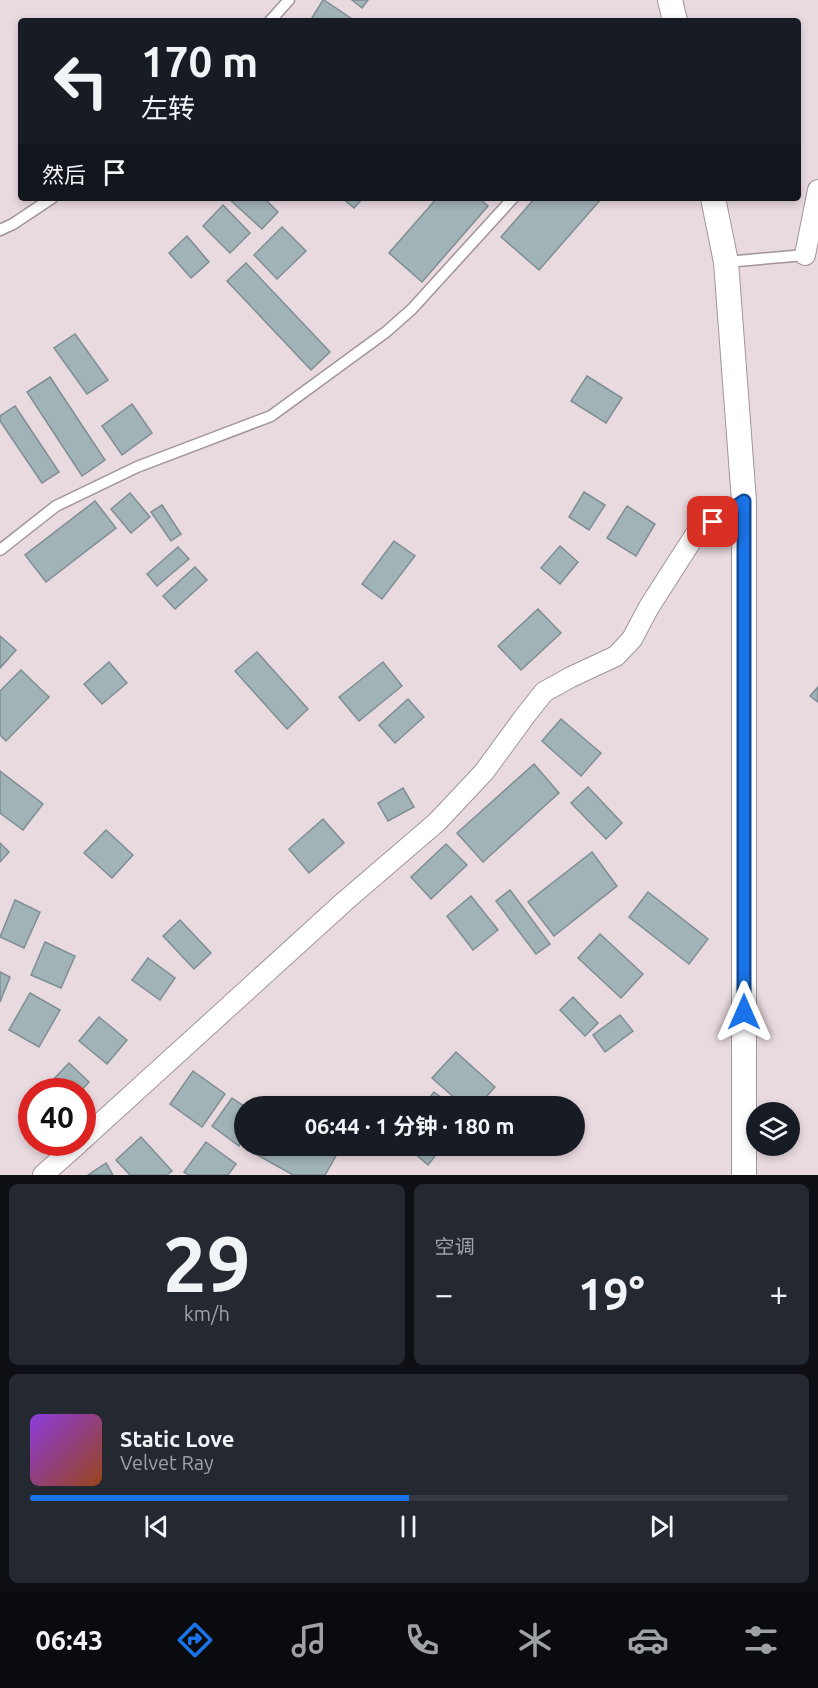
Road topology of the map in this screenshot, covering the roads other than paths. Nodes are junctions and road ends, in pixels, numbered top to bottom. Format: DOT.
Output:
graph roads {
  1 [pos="289,0"];
  2 [pos="670,0"];
  3 [pos="273,18"];
  4 [pos="674,18"];
  5 [pos="818,190"];
  6 [pos="48,201"];
  7 [pos="510,201"];
  8 [pos="714,201"];
  9 [pos="0,230"];
  10 [pos="805,255"];
  11 [pos="726,261"];
  12 [pos="744,501"];
  13 [pos="0,550"];
  14 [pos="96,1127"];
  15 [pos="65,1156"];
  16 [pos="44,1175"];
  17 [pos="744,1175"];
  1 -- 3 [label="lane"];
  2 -- 4 [label="street"];
  5 -- 10 [label="street"];
  6 -- 9 [label="lane"];
  7 -- 13 [label="lane"];
  8 -- 11 [label="street"];
  10 -- 11 [label="lane"];
  11 -- 12 [label="street"];
  12 -- 14 [label="street"];
  12 -- 17 [label="street"];
  15 -- 16 [label="street"];
}
